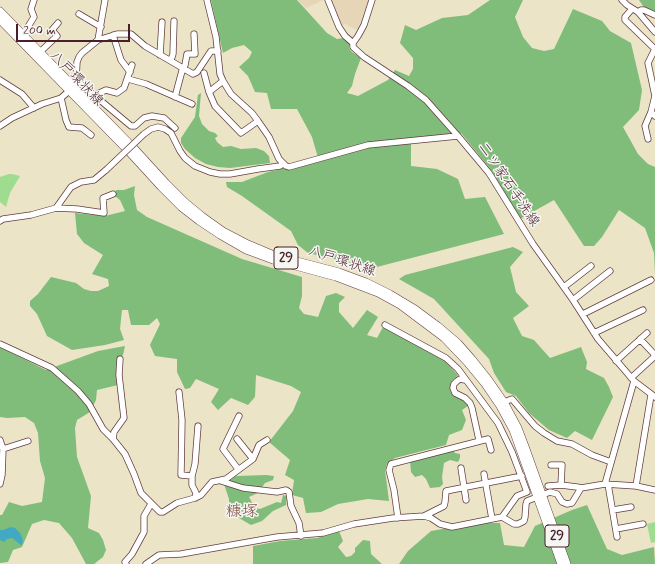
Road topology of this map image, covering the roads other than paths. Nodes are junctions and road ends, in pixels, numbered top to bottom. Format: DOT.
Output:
graph roads {
  1 [pos="34,0"];
  2 [pos="105,0"];
  3 [pos="207,0"];
  4 [pos="328,0"];
  5 [pos="372,0"];
  6 [pos="622,0"];
  7 [pos="635,10"];
  8 [pos="0,11"];
  9 [pos="79,14"];
  10 [pos="655,15"];
  11 [pos="0,20"];
  12 [pos="162,22"];
  13 [pos="174,22"];
  14 [pos="58,23"];
  15 [pos="101,28"];
  16 [pos="655,32"];
  17 [pos="194,34"];
  18 [pos="113,35"];
  19 [pos="21,37"];
  20 [pos="98,40"];
  21 [pos="353,43"];
  22 [pos="218,51"];
  23 [pos="40,52"];
  24 [pos="160,55"];
  25 [pos="650,59"];
  26 [pos="171,60"];
  27 [pos="655,64"];
  28 [pos="132,65"];
  29 [pos="183,67"];
  30 [pos="130,72"];
  31 [pos="204,73"];
  32 [pos="128,79"];
  33 [pos="0,80"];
  34 [pos="223,82"];
  35 [pos="72,85"];
  36 [pos="209,92"];
  37 [pos="95,95"];
  38 [pos="175,96"];
  39 [pos="61,98"];
  40 [pos="192,104"];
  41 [pos="34,108"];
  42 [pos="653,114"];
  43 [pos="258,121"];
  44 [pos="0,126"];
  45 [pos="176,128"];
  46 [pos="91,135"];
  47 [pos="458,136"];
  48 [pos="648,139"];
  49 [pos="283,164"];
  50 [pos="113,194"];
  51 [pos="56,208"];
  52 [pos="0,221"];
  53 [pos="591,266"];
  54 [pos="610,271"];
  55 [pos="651,280"];
  56 [pos="564,288"];
  57 [pos="573,300"];
  58 [pos="643,310"];
  59 [pos="583,314"];
  60 [pos="385,325"];
  61 [pos="594,333"];
  62 [pos="647,333"];
  63 [pos="640,339"];
  64 [pos="0,344"];
  65 [pos="655,356"];
  66 [pos="120,359"];
  67 [pos="616,361"];
  68 [pos="633,379"];
  69 [pos="465,380"];
  70 [pos="179,392"];
  71 [pos="653,396"];
  72 [pos="504,402"];
  73 [pos="239,416"];
  74 [pos="198,426"];
  75 [pos="113,439"];
  76 [pos="236,439"];
  77 [pos="0,440"];
  78 [pos="267,440"];
  79 [pos="479,440"];
  80 [pos="28,441"];
  81 [pos="3,449"];
  82 [pos="491,450"];
  83 [pos="1,456"];
  84 [pos="253,459"];
  85 [pos="611,462"];
  86 [pos="551,465"];
  87 [pos="461,468"];
  88 [pos="238,469"];
  89 [pos="484,474"];
  90 [pos="192,476"];
  91 [pos="522,476"];
  92 [pos="221,481"];
  93 [pos="0,484"];
  94 [pos="486,484"];
  95 [pos="607,484"];
  96 [pos="560,485"];
  97 [pos="548,486"];
  98 [pos="636,486"];
  99 [pos="464,488"];
  100 [pos="581,488"];
  101 [pos="655,490"];
  102 [pos="539,496"];
  103 [pos="195,498"];
  104 [pos="466,500"];
  105 [pos="151,504"];
  106 [pos="631,507"];
  107 [pos="544,509"];
  108 [pos="613,510"];
  109 [pos="424,516"];
  110 [pos="502,517"];
  111 [pos="398,518"];
  112 [pos="492,519"];
  113 [pos="643,524"];
  114 [pos="616,529"];
  115 [pos="301,536"];
  116 [pos="617,537"];
  117 [pos="126,564"];
  118 [pos="146,564"];
  119 [pos="562,564"];
  120 [pos="567,564"];
  1 -- 19 [label="street"];
  2 -- 15 [label="street"];
  3 -- 22 [label="street"];
  4 -- 21 [label="street, 二ツ家石手洗線"];
  5 -- 21 [label="street"];
  6 -- 7 [label="street"];
  7 -- 10 [label="street"];
  7 -- 16 [label="street"];
  7 -- 25 [label="street"];
  8 -- 19 [label="main road, 八戸環状線 / 29"];
  9 -- 15 [label="street"];
  11 -- 19 [label="main road, 八戸環状線 / 29"];
  12 -- 24 [label="street"];
  13 -- 26 [label="street"];
  14 -- 23 [label="street"];
  15 -- 20 [label="street"];
  17 -- 29 [label="street"];
  18 -- 20 [label="street"];
  18 -- 24 [label="street"];
  18 -- 30 [label="street"];
  19 -- 23 [label="main road, 八戸環状線 / 29"];
  19 -- 35 [label="main road, 八戸環状線 / 29"];
  20 -- 35 [label="street"];
  21 -- 47 [label="street, 二ツ家石手洗線"];
  22 -- 29 [label="street"];
  22 -- 34 [label="street"];
  23 -- 35 [label="main road, 八戸環状線 / 29"];
  24 -- 26 [label="street"];
  25 -- 27 [label="street"];
  25 -- 42 [label="street"];
  26 -- 29 [label="street"];
  28 -- 30 [label="street"];
  29 -- 38 [label="street"];
  30 -- 32 [label="street"];
  31 -- 36 [label="street"];
  32 -- 37 [label="street"];
  32 -- 38 [label="street"];
  33 -- 41 [label="street"];
  34 -- 36 [label="street"];
  34 -- 43 [label="street"];
  35 -- 37 [label="street"];
  35 -- 39 [label="street"];
  35 -- 72 [label="main road, 八戸環状線 / 29"];
  35 -- 102 [label="main road, 八戸環状線 / 29"];
  36 -- 43 [label="street"];
  37 -- 45 [label="street"];
  38 -- 40 [label="street"];
  39 -- 41 [label="street"];
  39 -- 46 [label="street"];
  41 -- 44 [label="street"];
  42 -- 48 [label="street"];
  43 -- 49 [label="street"];
  47 -- 49 [label="street"];
  47 -- 56 [label="street, 二ツ家石手洗線"];
  49 -- 51 [label="street, bridge"];
  50 -- 51 [label="street"];
  51 -- 52 [label="street"];
  53 -- 56 [label="street"];
  54 -- 57 [label="street"];
  55 -- 59 [label="street"];
  56 -- 57 [label="street, 二ツ家石手洗線"];
  57 -- 59 [label="street, 二ツ家石手洗線"];
  58 -- 61 [label="street"];
  59 -- 61 [label="street, 二ツ家石手洗線"];
  60 -- 69 [label="street"];
  61 -- 67 [label="street, 二ツ家石手洗線"];
  62 -- 63 [label="street"];
  63 -- 65 [label="street"];
  63 -- 67 [label="street"];
  64 -- 75 [label="street"];
  65 -- 68 [label="street"];
  66 -- 75 [label="street"];
  67 -- 68 [label="street, 二ツ家石手洗線"];
  68 -- 71 [label="street, 二ツ家石手洗線"];
  68 -- 85 [label="street"];
  69 -- 79 [label="street"];
  69 -- 91 [label="street"];
  70 -- 90 [label="street"];
  71 -- 98 [label="street"];
  72 -- 85 [label="street"];
  72 -- 102 [label="main road, 八戸環状線 / 29"];
  73 -- 88 [label="street"];
  74 -- 90 [label="street"];
  75 -- 105 [label="street"];
  76 -- 84 [label="street"];
  77 -- 81 [label="street"];
  78 -- 84 [label="street"];
  79 -- 82 [label="street"];
  79 -- 111 [label="street"];
  80 -- 81 [label="street"];
  81 -- 83 [label="street"];
  83 -- 93 [label="street"];
  84 -- 88 [label="street"];
  85 -- 95 [label="street"];
  86 -- 96 [label="street"];
  87 -- 99 [label="street"];
  88 -- 92 [label="street"];
  89 -- 94 [label="street"];
  90 -- 103 [label="street"];
  91 -- 94 [label="street"];
  91 -- 110 [label="street"];
  92 -- 103 [label="street"];
  92 -- 115 [label="street"];
  94 -- 99 [label="street"];
  94 -- 112 [label="street"];
  95 -- 98 [label="street"];
  95 -- 100 [label="street"];
  95 -- 108 [label="street"];
  96 -- 97 [label="street"];
  96 -- 100 [label="street"];
  98 -- 101 [label="street"];
  99 -- 104 [label="street"];
  99 -- 109 [label="street"];
  100 -- 102 [label="street"];
  102 -- 107 [label="main road, 八戸環状線 / 29"];
  102 -- 110 [label="street"];
  103 -- 105 [label="street"];
  105 -- 117 [label="street"];
  106 -- 108 [label="street"];
  107 -- 119 [label="main road, 八戸環状線 / 29"];
  107 -- 120 [label="main road, 八戸環状線 / 29"];
  108 -- 114 [label="street"];
  109 -- 111 [label="street"];
  109 -- 112 [label="street"];
  110 -- 112 [label="street"];
  111 -- 115 [label="street"];
  113 -- 114 [label="street"];
  114 -- 116 [label="street"];
  115 -- 118 [label="street"];
}
